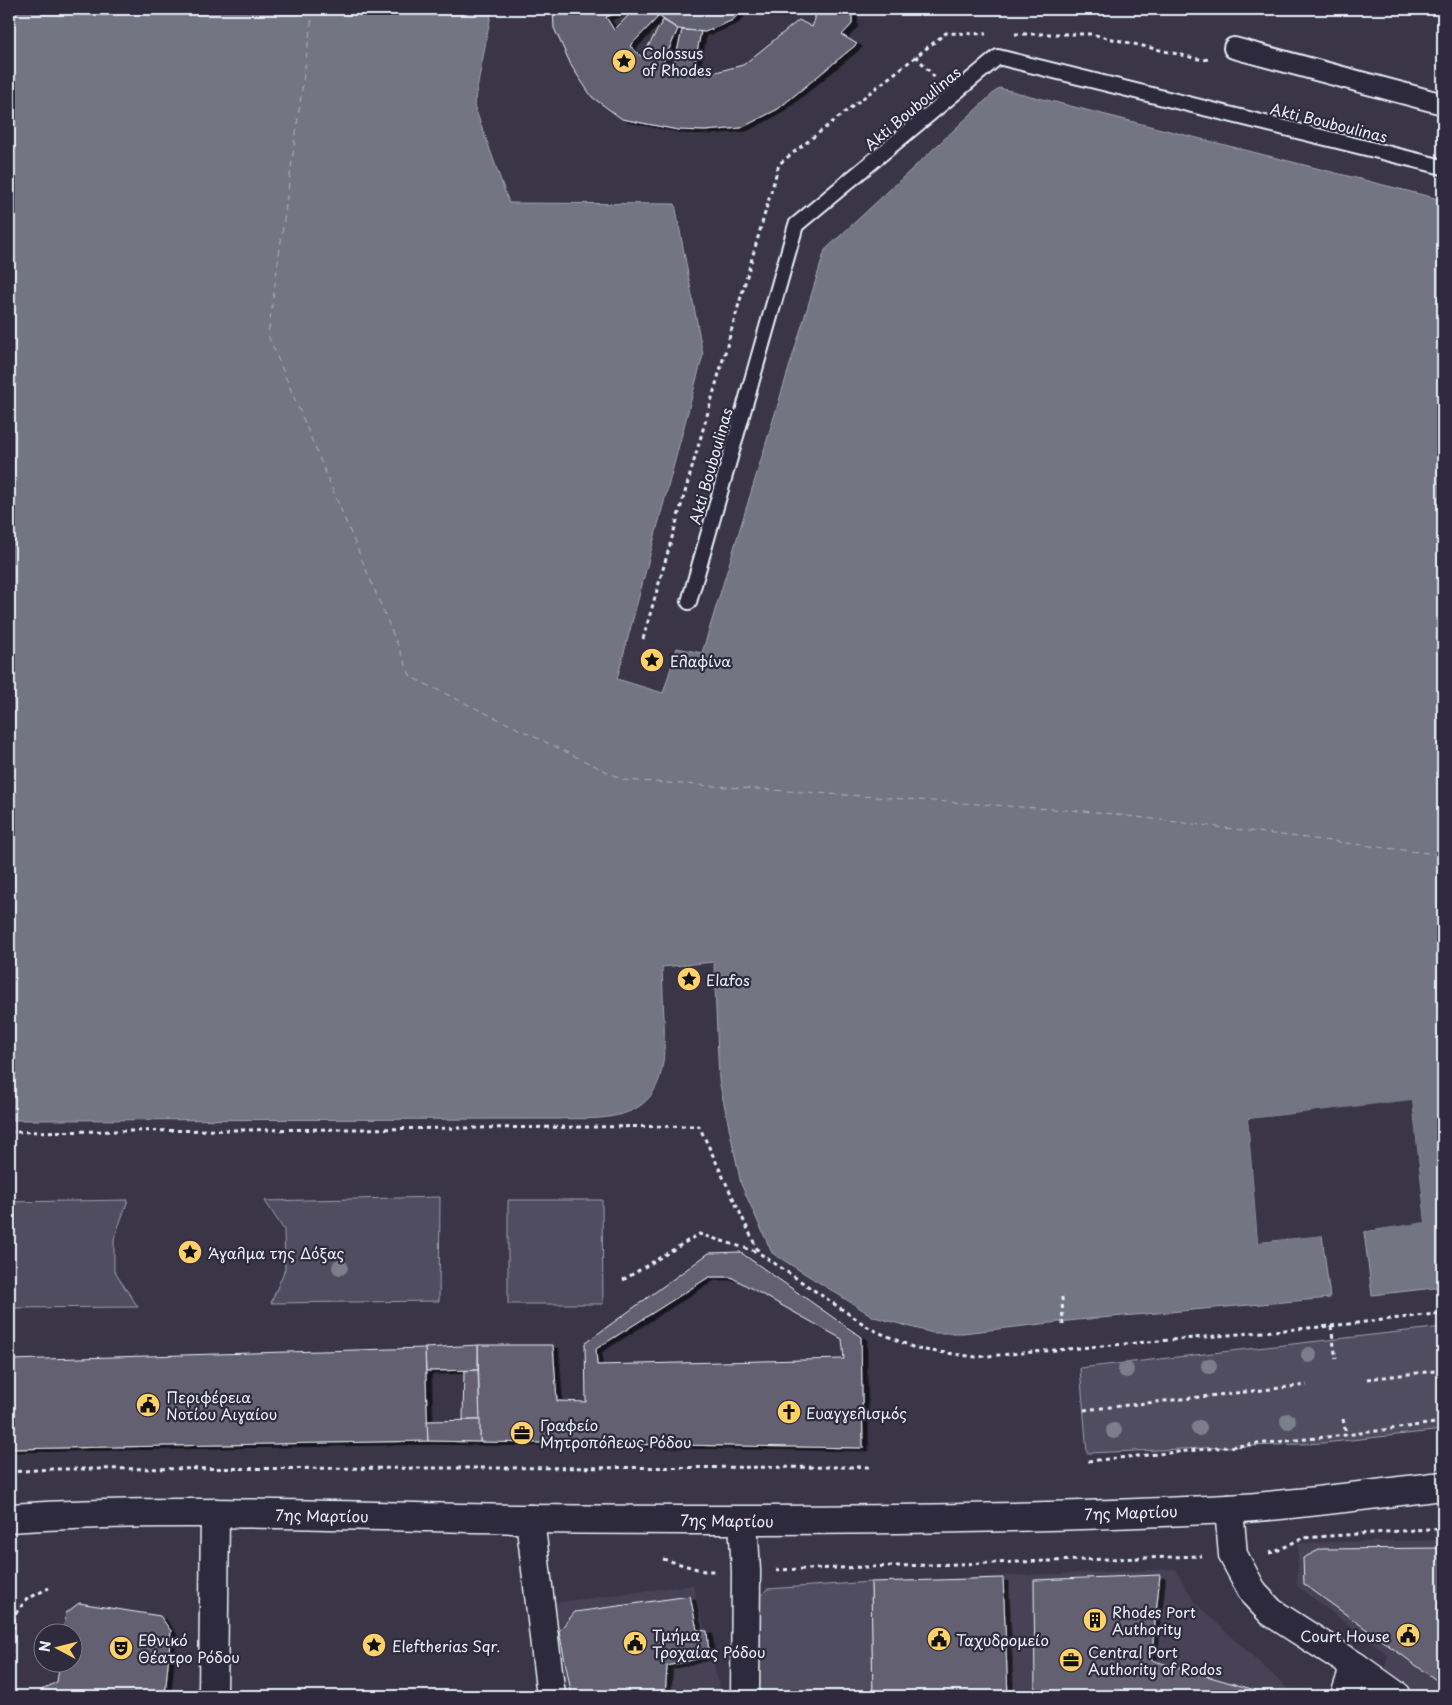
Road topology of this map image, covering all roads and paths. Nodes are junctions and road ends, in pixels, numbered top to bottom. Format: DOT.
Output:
graph roads {
  1 [pos="994,34"];
  2 [pos="1014,34"];
  3 [pos="1234,48"];
  4 [pos="1443,104"];
  5 [pos="1443,167"];
  6 [pos="688,602"];
  7 [pos="644,638"];
  8 [pos="9,1132"];
  9 [pos="759,1253"];
  10 [pos="623,1280"];
  11 [pos="1062,1296"];
  12 [pos="1443,1313"];
  13 [pos="1063,1325"];
  14 [pos="1331,1326"];
  15 [pos="1336,1359"];
  16 [pos="1443,1370"];
  17 [pos="1367,1379"];
  18 [pos="1307,1385"];
  19 [pos="1084,1410"];
  20 [pos="1343,1419"];
  21 [pos="1443,1422"];
  22 [pos="1346,1435"];
  23 [pos="1088,1461"];
  24 [pos="873,1467"];
  25 [pos="9,1472"];
  26 [pos="1443,1486"];
  27 [pos="1230,1509"];
  28 [pos="215,1513"];
  29 [pos="9,1518"];
  30 [pos="530,1519"];
  31 [pos="743,1521"];
  32 [pos="1443,1528"];
  33 [pos="1233,1555"];
  34 [pos="663,1559"];
  35 [pos="746,1571"];
  36 [pos="48,1588"];
  37 [pos="1354,1666"];
  38 [pos="9,1669"];
  39 [pos="213,1696"];
  40 [pos="551,1696"];
  41 [pos="745,1696"];
  42 [pos="1345,1696"];
  43 [pos="1397,1696"];
  1 -- 7 [label="path"];
  2 -- 3 [label="path"];
  3 -- 4 [label="street"];
  5 -- 6 [label="lane, Akti Bouboulinas"];
  8 -- 9 [label="path"];
  9 -- 10 [label="path"];
  9 -- 14 [label="path"];
  11 -- 13 [label="path"];
  12 -- 14 [label="path"];
  14 -- 15 [label="path"];
  16 -- 17 [label="path"];
  18 -- 19 [label="path"];
  20 -- 22 [label="path"];
  21 -- 22 [label="path"];
  22 -- 23 [label="path"];
  24 -- 25 [label="path"];
  26 -- 27 [label="main road, 7ης Μαρτίου"];
  27 -- 31 [label="main road, 7ης Μαρτίου"];
  27 -- 33 [label="main road"];
  28 -- 29 [label="main road, 7ης Μαρτίου"];
  28 -- 30 [label="main road, 7ης Μαρτίου"];
  28 -- 39 [label="main road"];
  30 -- 31 [label="main road, 7ης Μαρτίου"];
  30 -- 40 [label="main road"];
  31 -- 35 [label="main road"];
  32 -- 33 [label="path"];
  33 -- 35 [label="path"];
  33 -- 37 [label="main road"];
  34 -- 35 [label="path"];
  35 -- 41 [label="main road"];
  36 -- 38 [label="path"];
  37 -- 42 [label="main road"];
  37 -- 43 [label="main road"];
}
